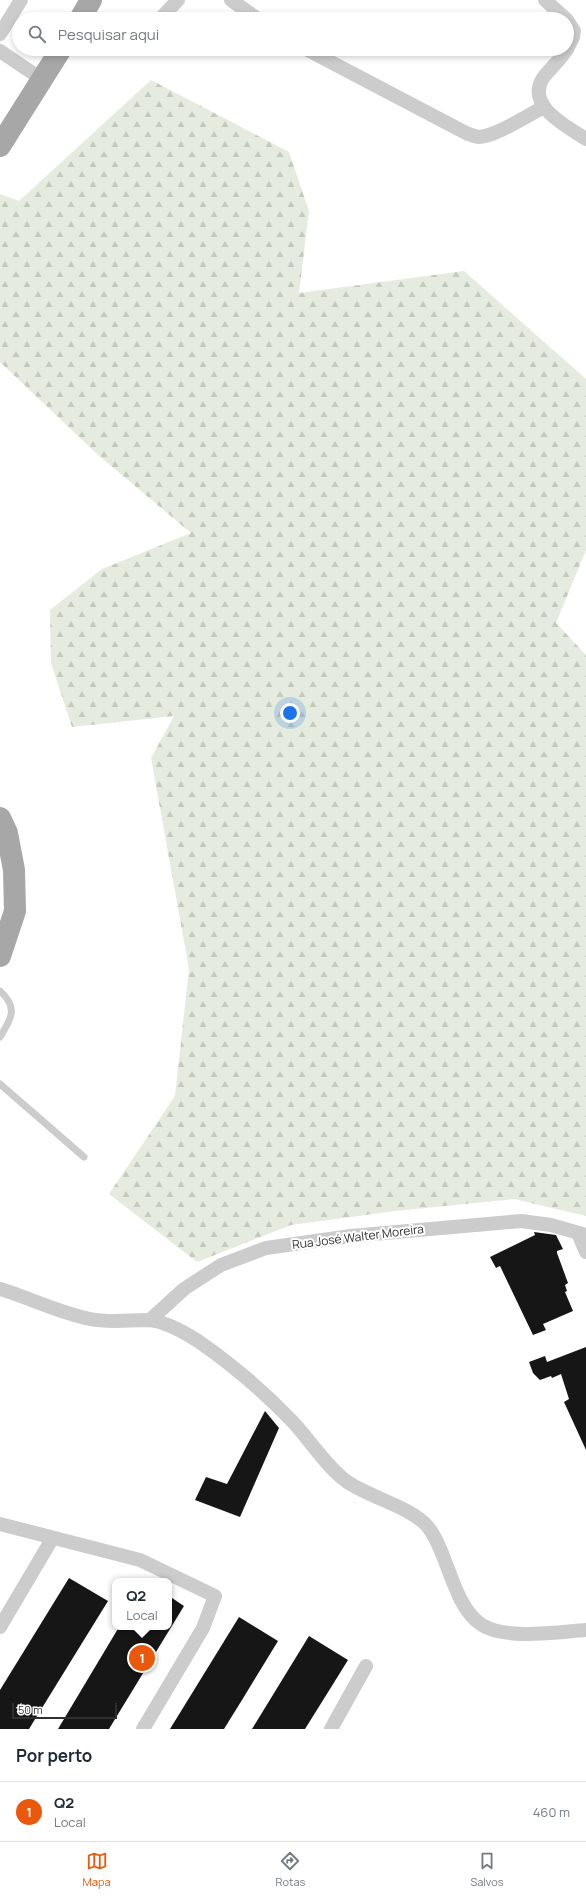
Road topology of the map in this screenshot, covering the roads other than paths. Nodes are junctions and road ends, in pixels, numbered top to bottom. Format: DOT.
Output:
graph roads {
  1 [pos="21,0"];
  2 [pos="91,0"];
  3 [pos="178,0"];
  4 [pos="231,0"];
  5 [pos="545,0"];
  6 [pos="14,12"];
  7 [pos="84,12"];
  8 [pos="167,12"];
  9 [pos="248,12"];
  10 [pos="558,12"];
  11 [pos="12,15"];
  12 [pos="0,34"];
  13 [pos="0,51"];
  14 [pos="57,56"];
  15 [pos="319,56"];
  16 [pos="561,56"];
  17 [pos="42,80"];
  18 [pos="544,107"];
  19 [pos="586,139"];
  20 [pos="0,146"];
  21 [pos="0,818"];
  22 [pos="0,956"];
  23 [pos="0,991"];
  24 [pos="0,1037"];
  25 [pos="0,1084"];
  26 [pos="84,1157"];
  27 [pos="582,1234"];
  28 [pos="586,1252"];
  29 [pos="0,1290"];
  30 [pos="150,1320"];
  31 [pos="0,1524"];
  32 [pos="52,1539"];
  33 [pos="0,1627"];
  34 [pos="586,1630"];
  35 [pos="366,1666"];
  36 [pos="143,1729"];
  37 [pos="330,1729"];
  1 -- 6 [label="street"];
  2 -- 7 [label="main road"];
  3 -- 8 [label="street"];
  4 -- 9 [label="street"];
  5 -- 10 [label="street"];
  11 -- 12 [label="street"];
  13 -- 17 [label="street"];
  14 -- 17 [label="main road"];
  15 -- 18 [label="street"];
  16 -- 18 [label="street"];
  17 -- 20 [label="main road"];
  18 -- 19 [label="street"];
  21 -- 22 [label="main road"];
  23 -- 24 [label="lane"];
  25 -- 26 [label="lane"];
  27 -- 28 [label="street"];
  27 -- 30 [label="street, Rua José Walter Moreira"];
  29 -- 30 [label="street"];
  30 -- 34 [label="street"];
  31 -- 32 [label="street"];
  32 -- 33 [label="street"];
  32 -- 36 [label="street"];
  35 -- 37 [label="street"];
}
